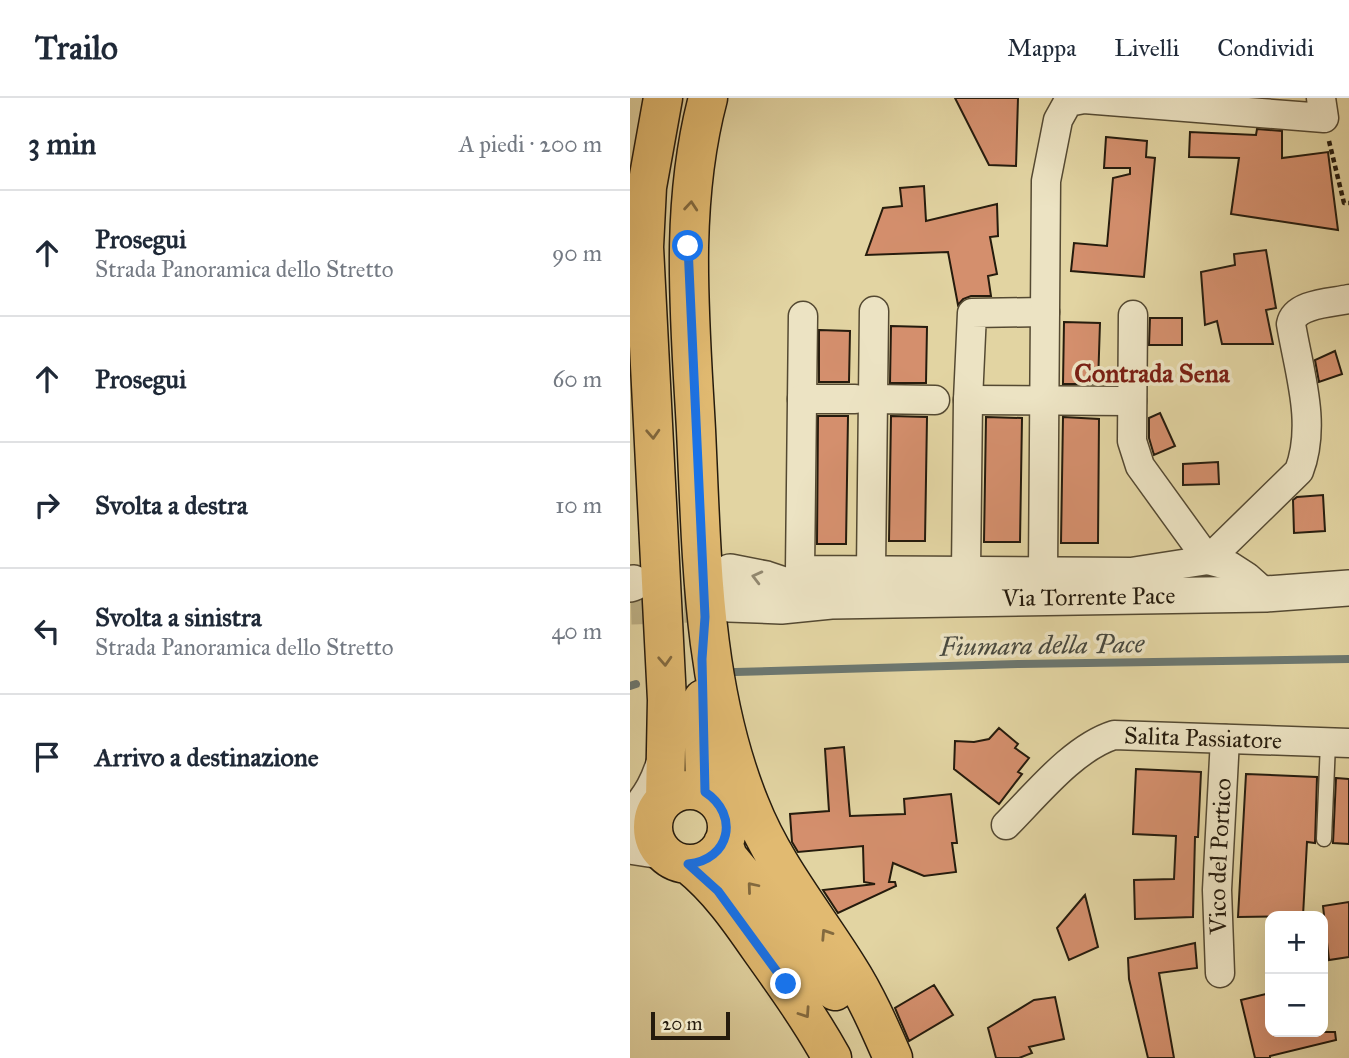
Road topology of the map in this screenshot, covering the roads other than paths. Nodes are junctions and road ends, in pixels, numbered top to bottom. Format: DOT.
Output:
graph roads {
  1 [pos="663,98"];
  2 [pos="708,98"];
  3 [pos="1322,108"];
  4 [pos="1349,299"];
  5 [pos="874,311"];
  6 [pos="1045,312"];
  7 [pos="1133,315"];
  8 [pos="803,316"];
  9 [pos="802,399"];
  10 [pos="864,399"];
  11 [pos="935,400"];
  12 [pos="968,400"];
  13 [pos="1045,401"];
  14 [pos="1132,401"];
  15 [pos="1208,560"];
  16 [pos="871,570"];
  17 [pos="966,571"];
  18 [pos="1043,572"];
  19 [pos="1349,588"];
  20 [pos="1266,594"];
  21 [pos="721,598"];
  22 [pos="1225,738"];
  23 [pos="1339,743"];
  24 [pos="705,792"];
  25 [pos="1006,825"];
  26 [pos="651,832"];
  27 [pos="1324,839"];
  28 [pos="723,843"];
  29 [pos="1220,973"];
  30 [pos="832,1058"];
  31 [pos="883,1058"];
  32 [pos="893,1058"];
  1 -- 26 [label="main road, one-way"];
  21 -- 2 [label="main road, one-way"];
  3 -- 6 [label="street"];
  4 -- 15 [label="street"];
  5 -- 10 [label="street"];
  6 -- 12 [label="street"];
  6 -- 13 [label="street"];
  7 -- 14 [label="street"];
  8 -- 9 [label="street"];
  9 -- 10 [label="street"];
  9 -- 16 [label="street"];
  10 -- 11 [label="street"];
  10 -- 16 [label="street"];
  12 -- 13 [label="street"];
  12 -- 17 [label="street"];
  13 -- 14 [label="street"];
  13 -- 18 [label="street"];
  14 -- 15 [label="street"];
  15 -- 18 [label="street"];
  15 -- 20 [label="street"];
  16 -- 17 [label="street"];
  17 -- 18 [label="street"];
  19 -- 20 [label="street, Via Torrente Pace"];
  20 -- 21 [label="street, Via Torrente Pace"];
  21 -- 24 [label="main road"];
  32 -- 21 [label="main road, one-way"];
  22 -- 23 [label="street, Salita Passiatore"];
  22 -- 25 [label="street, Salita Passiatore"];
  22 -- 29 [label="street, Vico del Portico"];
  23 -- 27 [label="lane"];
  24 -- 26 [label="main road"];
  24 -- 28 [label="main road"];
  26 -- 28 [label="main road"];
  26 -- 30 [label="main road, one-way"];
  31 -- 28 [label="main road, one-way"];
}
